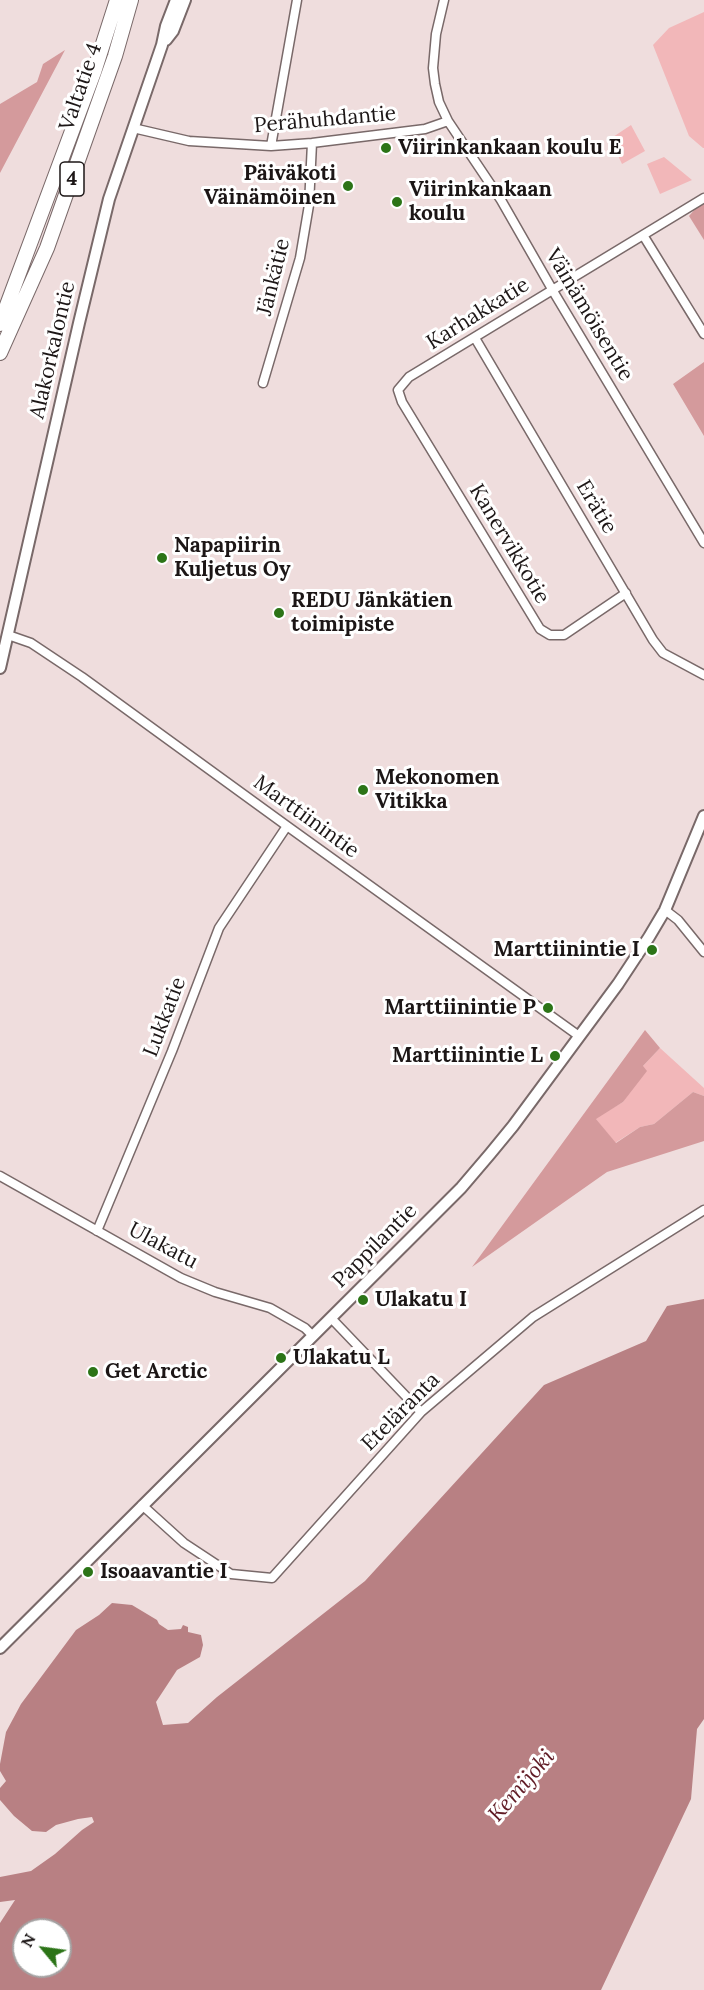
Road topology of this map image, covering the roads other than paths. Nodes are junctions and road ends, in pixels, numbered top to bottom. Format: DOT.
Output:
graph roads {
  1 [pos="117,0"];
  2 [pos="131,0"];
  3 [pos="138,0"];
  4 [pos="176,0"];
  5 [pos="185,0"];
  6 [pos="297,0"];
  7 [pos="444,0"];
  8 [pos="162,45"];
  9 [pos="115,56"];
  10 [pos="448,121"];
  11 [pos="133,128"];
  12 [pos="312,143"];
  13 [pos="271,146"];
  14 [pos="704,198"];
  15 [pos="643,235"];
  16 [pos="552,290"];
  17 [pos="0,324"];
  18 [pos="704,334"];
  19 [pos="475,338"];
  20 [pos="0,353"];
  21 [pos="263,383"];
  22 [pos="398,390"];
  23 [pos="704,543"];
  24 [pos="626,592"];
  25 [pos="8,635"];
  26 [pos="0,668"];
  27 [pos="704,675"];
  28 [pos="704,816"];
  29 [pos="287,826"];
  30 [pos="665,909"];
  31 [pos="704,952"];
  32 [pos="579,1036"];
  33 [pos="0,1176"];
  34 [pos="704,1210"];
  35 [pos="97,1231"];
  36 [pos="331,1318"];
  37 [pos="314,1336"];
  38 [pos="421,1412"];
  39 [pos="142,1505"];
  40 [pos="0,1648"];
  1 -- 17 [label="highway, Valtatie 4 / 4"];
  2 -- 9 [label="highway, Valtatie 4 / 4"];
  3 -- 9 [label="highway"];
  4 -- 8 [label="street, Alakorkalontie"];
  5 -- 8 [label="street, Alakorkalontie"];
  6 -- 13 [label="street"];
  7 -- 10 [label="street, Väinämöisentie"];
  8 -- 11 [label="street, Alakorkalontie"];
  9 -- 20 [label="highway, Valtatie 4 / 4"];
  10 -- 12 [label="street, Perähuhdantie"];
  10 -- 16 [label="street, Väinämöisentie"];
  11 -- 13 [label="street, Perähuhdantie"];
  11 -- 25 [label="street, Alakorkalontie"];
  12 -- 13 [label="street, Perähuhdantie"];
  12 -- 21 [label="street, Jänkätie"];
  14 -- 15 [label="street, Karhakkatie"];
  15 -- 16 [label="street, Karhakkatie"];
  15 -- 18 [label="street"];
  16 -- 19 [label="street, Karhakkatie"];
  16 -- 23 [label="street, Väinämöisentie"];
  19 -- 22 [label="street, Karhakkatie"];
  19 -- 24 [label="street, Erätie"];
  22 -- 24 [label="street, Kanervikkotie"];
  24 -- 27 [label="street, Erätie"];
  25 -- 26 [label="street, Alakorkalontie"];
  25 -- 29 [label="street, Marttiinintie"];
  28 -- 30 [label="street, Pappilantie"];
  29 -- 32 [label="street, Marttiinintie"];
  29 -- 35 [label="street, Lukkatie"];
  30 -- 31 [label="street"];
  30 -- 32 [label="street, Pappilantie"];
  32 -- 36 [label="street, Pappilantie"];
  33 -- 35 [label="street, Ulakatu"];
  34 -- 38 [label="street, Eteläranta"];
  35 -- 37 [label="street, Ulakatu"];
  36 -- 37 [label="street, Pappilantie"];
  36 -- 38 [label="street"];
  37 -- 39 [label="street, Pappilantie"];
  38 -- 39 [label="street, Eteläranta"];
  39 -- 40 [label="street, Pappilantie"];
}
